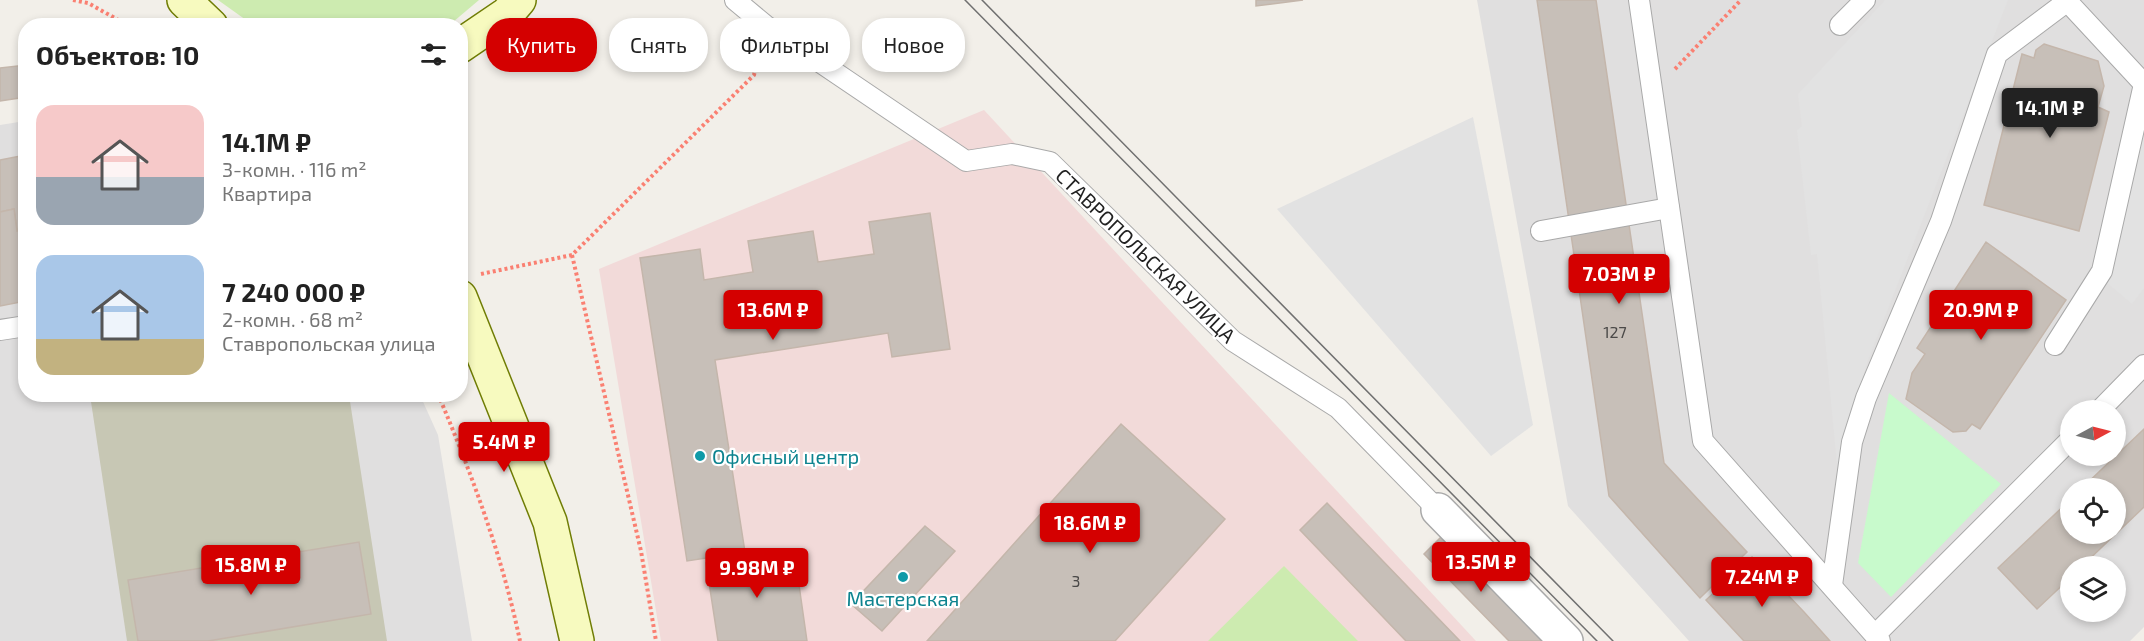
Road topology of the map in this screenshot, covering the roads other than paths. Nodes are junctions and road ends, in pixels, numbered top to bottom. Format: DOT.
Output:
graph roads {
  1 [pos="184,0"];
  2 [pos="735,0"];
  3 [pos="1638,0"];
  4 [pos="1865,0"];
  5 [pos="2068,1"];
  6 [pos="513,7"];
  7 [pos="203,18"];
  8 [pos="1840,25"];
  9 [pos="468,40"];
  10 [pos="468,50"];
  11 [pos="1669,208"];
  12 [pos="1541,231"];
  13 [pos="469,286"];
  14 [pos="18,327"];
  15 [pos="0,330"];
  16 [pos="2055,345"];
  17 [pos="2144,366"];
  18 [pos="2110,400"];
  19 [pos="2060,450"];
  20 [pos="1438,510"];
  21 [pos="1832,585"];
  22 [pos="1878,638"];
  23 [pos="577,641"];
  24 [pos="1566,641"];
  1 -- 7 [label="main road"];
  2 -- 20 [label="lane, СТАВРОПОЛЬСКАЯ УЛИЦА"];
  3 -- 11 [label="lane"];
  4 -- 8 [label="lane"];
  5 -- 16 [label="lane"];
  5 -- 21 [label="lane"];
  6 -- 9 [label="main road"];
  6 -- 10 [label="main road"];
  11 -- 12 [label="lane"];
  11 -- 21 [label="lane"];
  13 -- 23 [label="main road"];
  14 -- 15 [label="lane"];
  17 -- 18 [label="lane"];
  19 -- 22 [label="lane"];
  20 -- 24 [label="street, СТАВРОПОЛЬСКАЯ УЛИЦА"];
  21 -- 22 [label="lane"];
}
